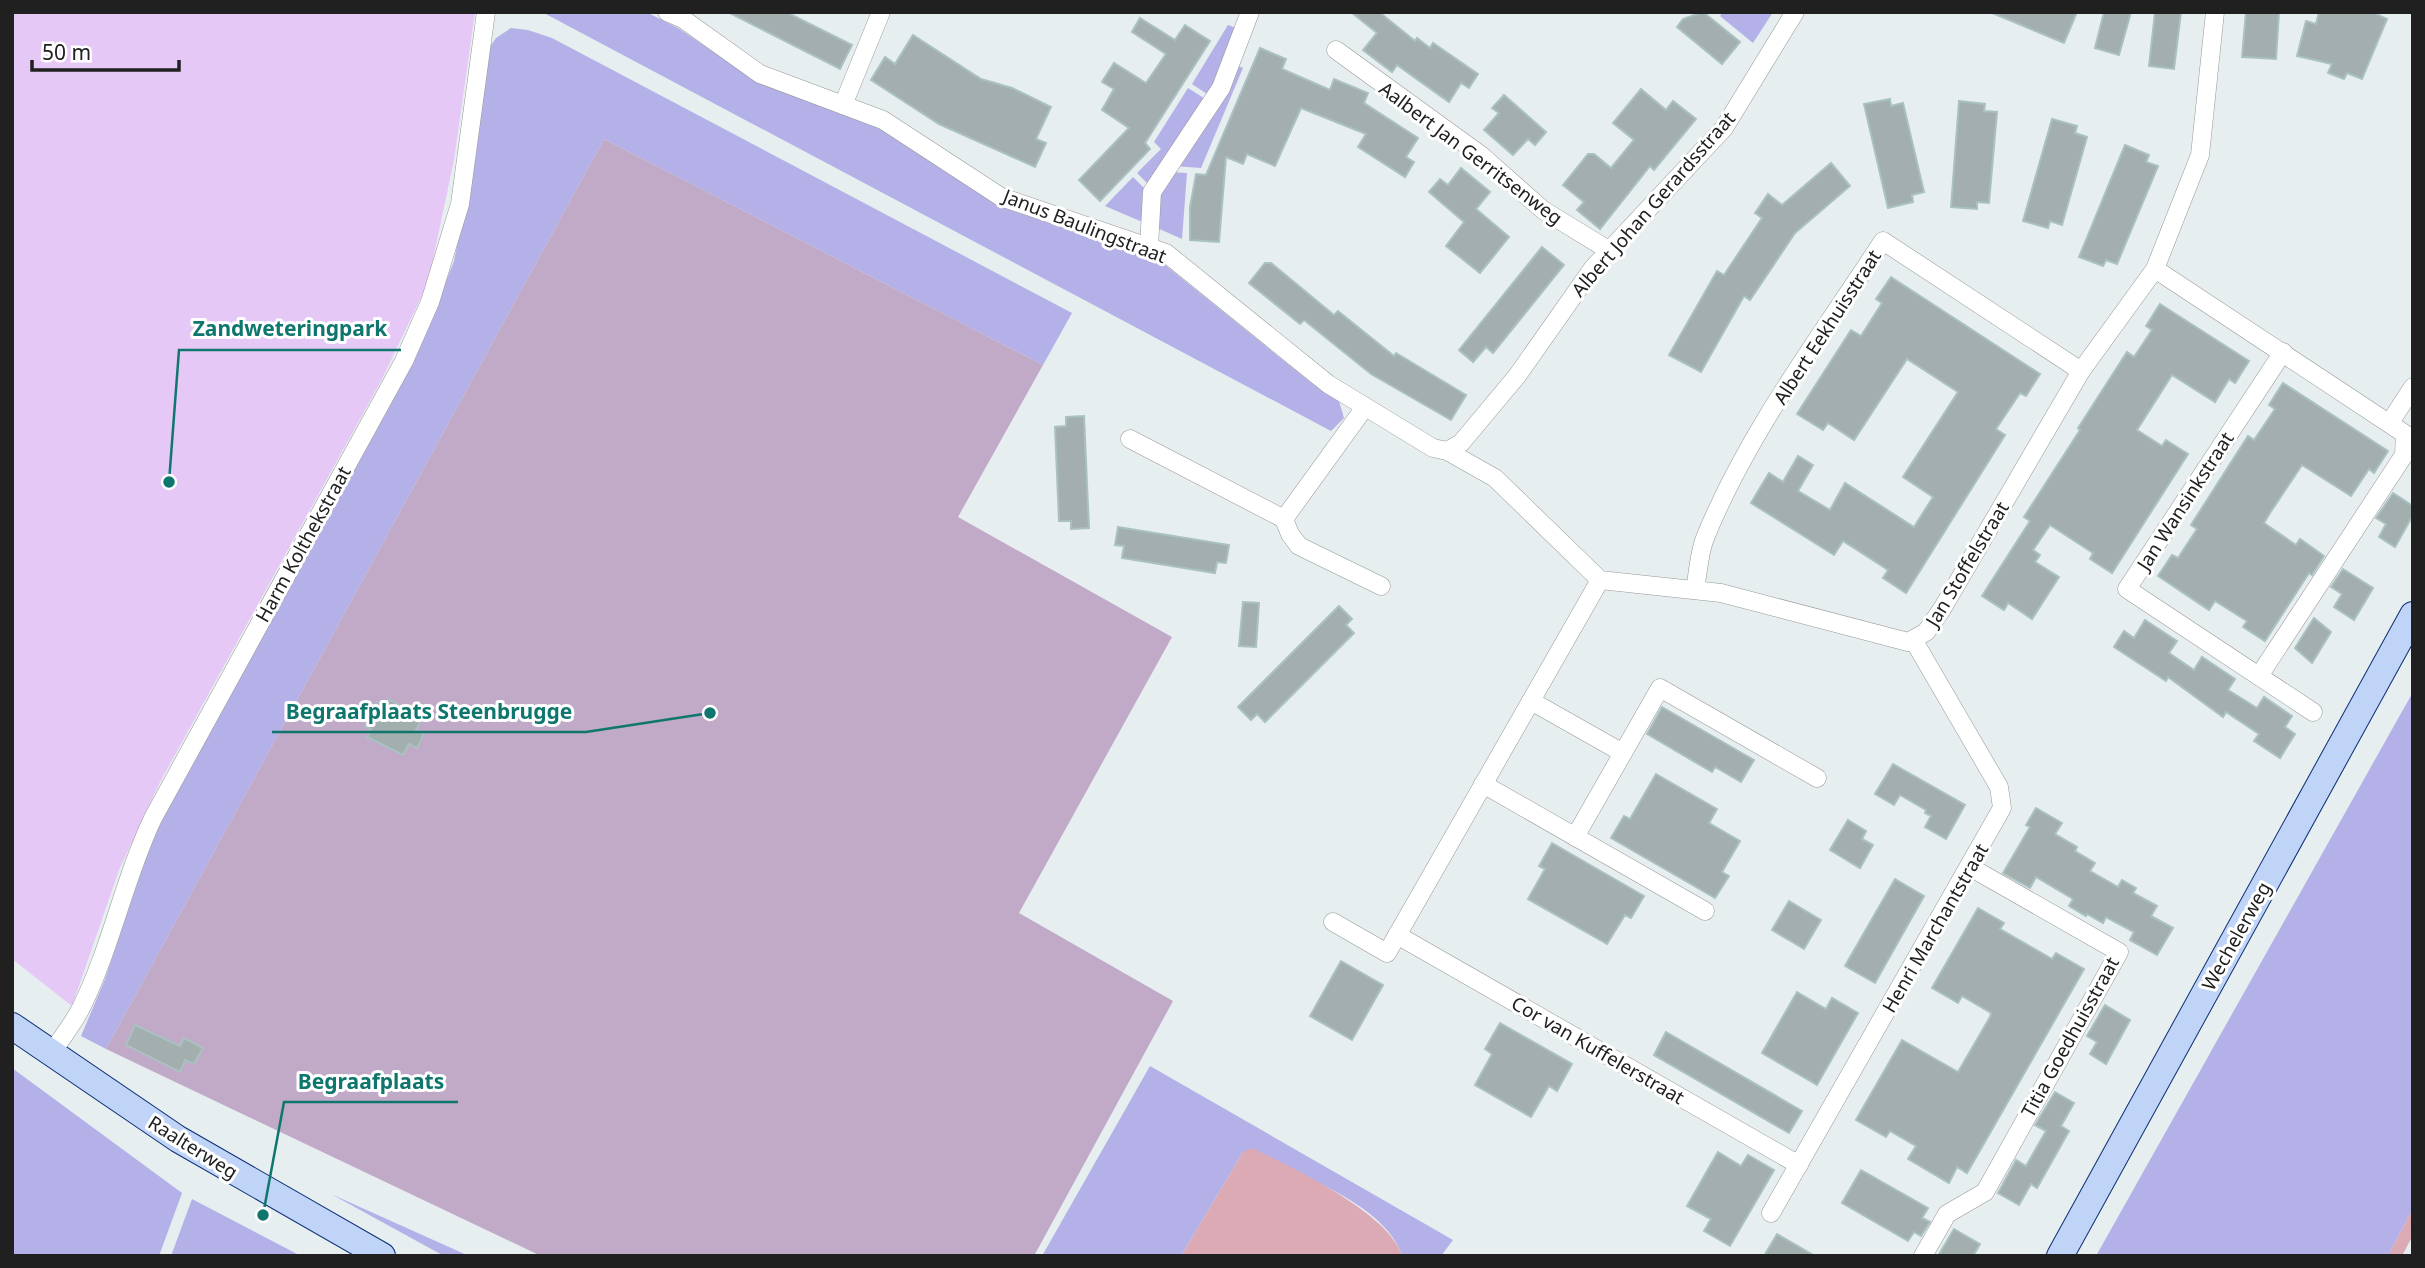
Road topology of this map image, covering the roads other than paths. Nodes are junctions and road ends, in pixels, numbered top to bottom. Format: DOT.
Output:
graph roads {
  1 [pos="486,12"];
  2 [pos="667,12"];
  3 [pos="881,12"];
  4 [pos="1250,12"];
  5 [pos="1795,12"];
  6 [pos="2215,12"];
  7 [pos="1336,50"];
  8 [pos="843,105"];
  9 [pos="1149,247"];
  10 [pos="1609,251"];
  11 [pos="2155,269"];
  12 [pos="2283,352"];
  13 [pos="2081,371"];
  14 [pos="2413,387"];
  15 [pos="1365,407"];
  16 [pos="2391,421"];
  17 [pos="1130,439"];
  18 [pos="1447,451"];
  19 [pos="1284,519"];
  20 [pos="1600,580"];
  21 [pos="1381,586"];
  22 [pos="1695,590"];
  23 [pos="2413,615"];
  24 [pos="1914,641"];
  25 [pos="2259,676"];
  26 [pos="1531,701"];
  27 [pos="2313,712"];
  28 [pos="1623,753"];
  29 [pos="1817,778"];
  30 [pos="1483,785"];
  31 [pos="1575,837"];
  32 [pos="1970,867"];
  33 [pos="1705,911"];
  34 [pos="1333,922"];
  35 [pos="1397,935"];
  36 [pos="12,1026"];
  37 [pos="51,1053"];
  38 [pos="1799,1165"];
  39 [pos="1771,1213"];
  40 [pos="382,1256"];
  41 [pos="1923,1256"];
  42 [pos="2060,1256"];
  1 -- 37 [label="street, Harm Kolthekstraat"];
  2 -- 8 [label="street, Janus Baulingstraat"];
  3 -- 8 [label="street"];
  4 -- 9 [label="street"];
  5 -- 10 [label="street, Albert Johan Gerardsstraat"];
  6 -- 11 [label="street, Jan Stoffelstraat"];
  7 -- 10 [label="street, Aalbert Jan Gerritsenweg"];
  8 -- 9 [label="street, Janus Baulingstraat"];
  9 -- 15 [label="street, Janus Baulingstraat"];
  10 -- 18 [label="street, Albert Johan Gerardsstraat"];
  11 -- 12 [label="street"];
  11 -- 13 [label="street, Jan Stoffelstraat"];
  12 -- 16 [label="street"];
  12 -- 25 [label="street, Jan Wansinkstraat"];
  13 -- 22 [label="street, Albert Eekhuisstraat"];
  13 -- 24 [label="street, Jan Stoffelstraat"];
  14 -- 16 [label="street"];
  15 -- 18 [label="street, Janus Baulingstraat"];
  15 -- 19 [label="street"];
  16 -- 25 [label="street"];
  17 -- 19 [label="street"];
  18 -- 20 [label="street"];
  19 -- 21 [label="street"];
  20 -- 22 [label="street, Jan Stoffelstraat"];
  20 -- 26 [label="street"];
  22 -- 24 [label="street, Jan Stoffelstraat"];
  23 -- 42 [label="street, Wechelerweg"];
  24 -- 32 [label="street, Henri Marchantstraat"];
  25 -- 27 [label="street, Jan Wansinkstraat"];
  26 -- 28 [label="street"];
  26 -- 30 [label="street"];
  28 -- 29 [label="street"];
  28 -- 31 [label="street"];
  30 -- 31 [label="street"];
  30 -- 35 [label="street"];
  31 -- 33 [label="street"];
  32 -- 38 [label="street, Henri Marchantstraat"];
  32 -- 41 [label="street, Titia Goedhuisstraat"];
  34 -- 35 [label="street"];
  35 -- 38 [label="street, Cor van Kuffelerstraat"];
  36 -- 37 [label="street, Raalterweg"];
  37 -- 40 [label="street, Raalterweg"];
  38 -- 39 [label="street, Henri Marchantstraat"];
}
